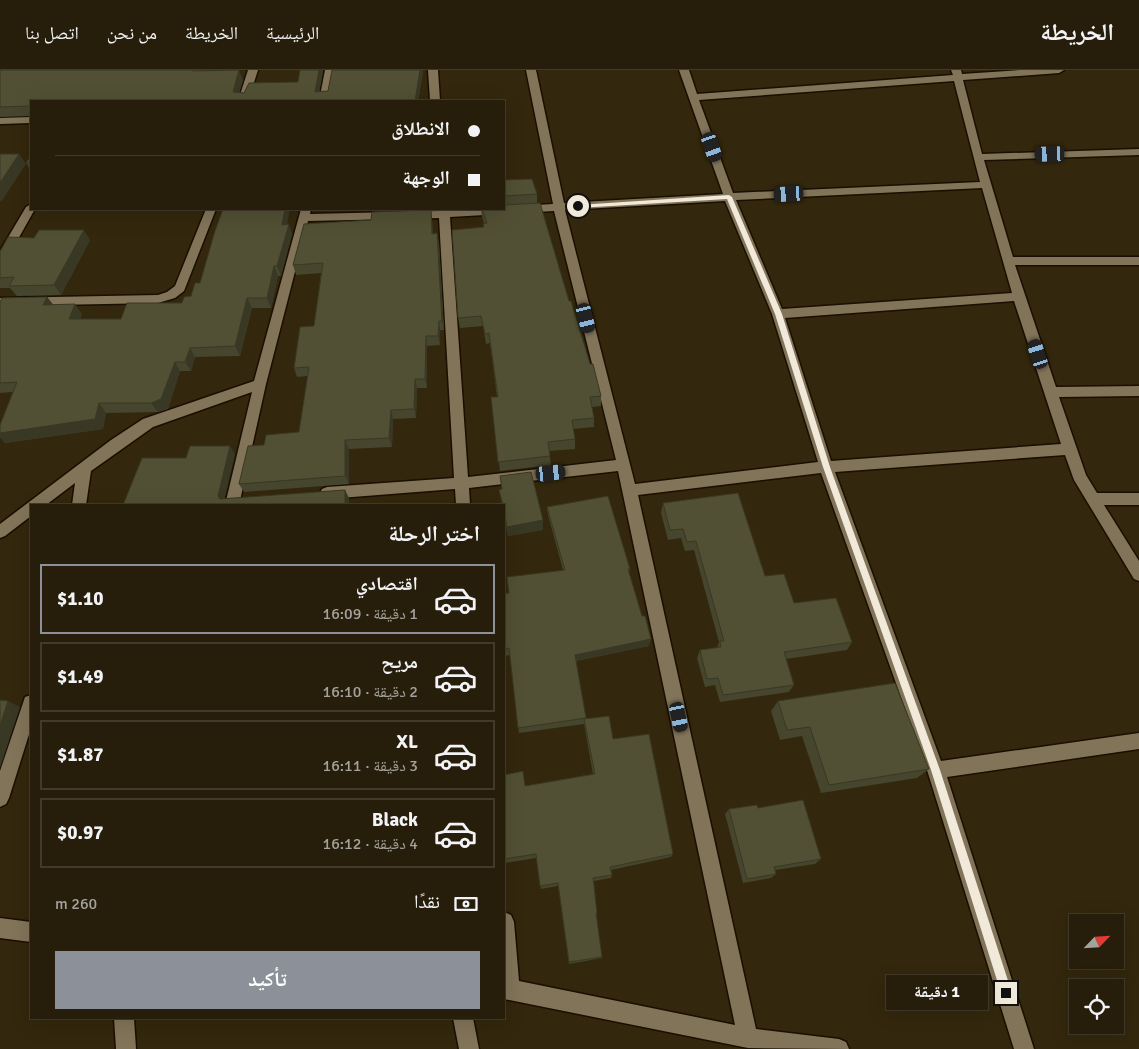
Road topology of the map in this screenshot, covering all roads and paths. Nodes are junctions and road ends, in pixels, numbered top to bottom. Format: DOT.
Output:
graph roads {
  1 [pos="253,70"];
  2 [pos="330,70"];
  3 [pos="433,70"];
  4 [pos="531,70"];
  5 [pos="684,70"];
  6 [pos="1059,70"];
  7 [pos="957,74"];
  8 [pos="695,97"];
  9 [pos="243,100"];
  10 [pos="324,100"];
  11 [pos="435,100"];
  12 [pos="30,120"];
  13 [pos="0,121"];
  14 [pos="1139,152"];
  15 [pos="978,157"];
  16 [pos="986,185"];
  17 [pos="729,197"];
  18 [pos="559,208"];
  19 [pos="30,209"];
  20 [pos="210,210"];
  21 [pos="502,210"];
  22 [pos="505,210"];
  23 [pos="444,212"];
  24 [pos="305,214"];
  25 [pos="0,261"];
  26 [pos="1009,261"];
  27 [pos="1139,261"];
  28 [pos="1019,297"];
  29 [pos="0,302"];
  30 [pos="778,314"];
  31 [pos="260,384"];
  32 [pos="1139,391"];
  33 [pos="1050,392"];
  34 [pos="1069,449"];
  35 [pos="623,465"];
  36 [pos="826,467"];
  37 [pos="84,468"];
  38 [pos="461,483"];
  39 [pos="630,490"];
  40 [pos="313,494"];
  41 [pos="1139,499"];
  42 [pos="1093,500"];
  43 [pos="237,501"];
  44 [pos="37,504"];
  45 [pos="79,504"];
  46 [pos="463,504"];
  47 [pos="30,509"];
  48 [pos="0,532"];
  49 [pos="1139,574"];
  50 [pos="30,706"];
  51 [pos="1139,741"];
  52 [pos="936,770"];
  53 [pos="0,798"];
  54 [pos="0,928"];
  55 [pos="30,932"];
  56 [pos="505,944"];
  57 [pos="507,989"];
  58 [pos="124,1019"];
  59 [pos="463,1019"];
  60 [pos="748,1038"];
  61 [pos="126,1049"];
  62 [pos="469,1049"];
  63 [pos="839,1049"];
  64 [pos="1024,1049"];
  1 -- 9 [label="street"];
  2 -- 10 [label="street"];
  3 -- 11 [label="street"];
  4 -- 18 [label="street"];
  5 -- 8 [label="street"];
  6 -- 7 [label="street"];
  7 -- 8 [label="street"];
  7 -- 15 [label="street"];
  8 -- 17 [label="street"];
  12 -- 13 [label="street"];
  14 -- 15 [label="street"];
  15 -- 16 [label="street"];
  16 -- 17 [label="street"];
  16 -- 26 [label="street"];
  17 -- 18 [label="street"];
  17 -- 30 [label="street"];
  18 -- 22 [label="street"];
  18 -- 35 [label="street"];
  19 -- 25 [label="street"];
  20 -- 29 [label="street"];
  21 -- 23 [label="street"];
  23 -- 24 [label="street"];
  23 -- 38 [label="street"];
  24 -- 31 [label="street"];
  26 -- 27 [label="street"];
  26 -- 28 [label="street"];
  28 -- 30 [label="street"];
  28 -- 33 [label="street"];
  30 -- 36 [label="street"];
  31 -- 37 [label="street"];
  31 -- 43 [label="street"];
  32 -- 33 [label="street"];
  33 -- 34 [label="street"];
  34 -- 36 [label="street"];
  34 -- 42 [label="street"];
  35 -- 38 [label="street"];
  35 -- 39 [label="street"];
  36 -- 39 [label="street"];
  36 -- 52 [label="street"];
  37 -- 44 [label="street"];
  37 -- 45 [label="street"];
  38 -- 40 [label="street"];
  38 -- 46 [label="street"];
  39 -- 60 [label="street"];
  41 -- 42 [label="street"];
  42 -- 49 [label="street"];
  47 -- 48 [label="street"];
  50 -- 53 [label="street"];
  51 -- 52 [label="street"];
  52 -- 64 [label="street"];
  54 -- 55 [label="street"];
  56 -- 57 [label="street"];
  57 -- 60 [label="street"];
  58 -- 61 [label="street"];
  59 -- 62 [label="street"];
  60 -- 63 [label="street"];
}
